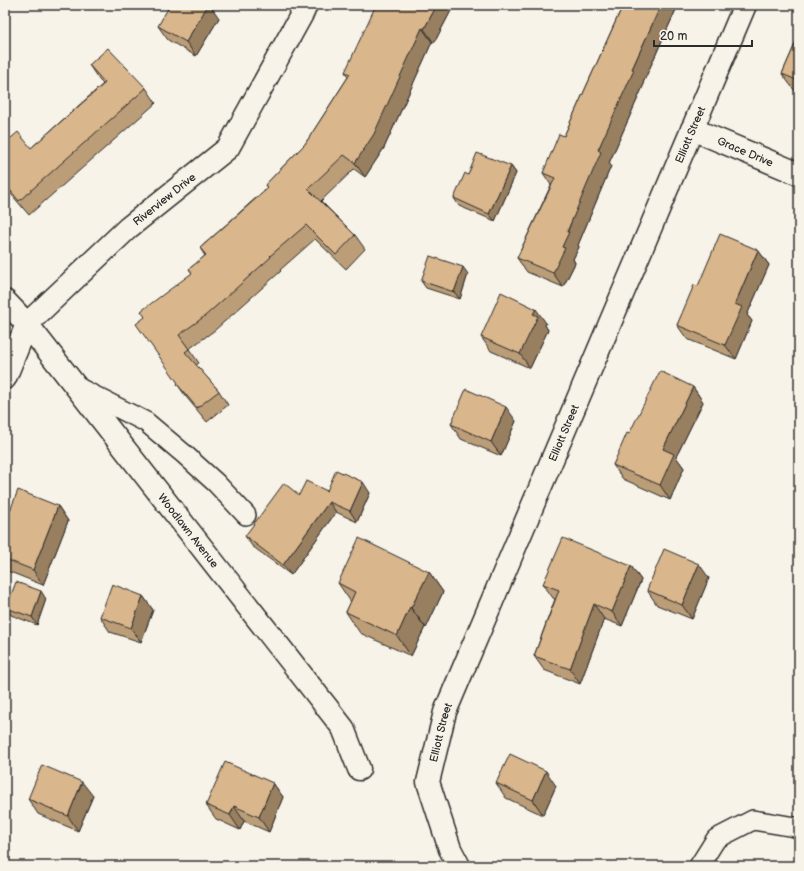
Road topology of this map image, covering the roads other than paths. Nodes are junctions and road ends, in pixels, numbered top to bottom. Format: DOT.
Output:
graph roads {
  1 [pos="306,5"];
  2 [pos="745,5"];
  3 [pos="692,129"];
  4 [pos="799,174"];
  5 [pos="5,301"];
  6 [pos="27,324"];
  7 [pos="5,378"];
  8 [pos="76,387"];
  9 [pos="246,515"];
  10 [pos="359,769"];
  11 [pos="799,830"];
  12 [pos="459,866"];
  13 [pos="699,866"];
  1 -- 6 [label="street, Riverview Drive"];
  2 -- 3 [label="street, Elliott Street"];
  3 -- 4 [label="street, Grace Drive"];
  3 -- 12 [label="street, Elliott Street"];
  5 -- 6 [label="street, Woodlawn Avenue"];
  6 -- 7 [label="street, Riverview Drive"];
  6 -- 8 [label="street, Woodlawn Avenue"];
  8 -- 9 [label="lane"];
  8 -- 10 [label="street, Woodlawn Avenue"];
  11 -- 13 [label="lane"];
}
